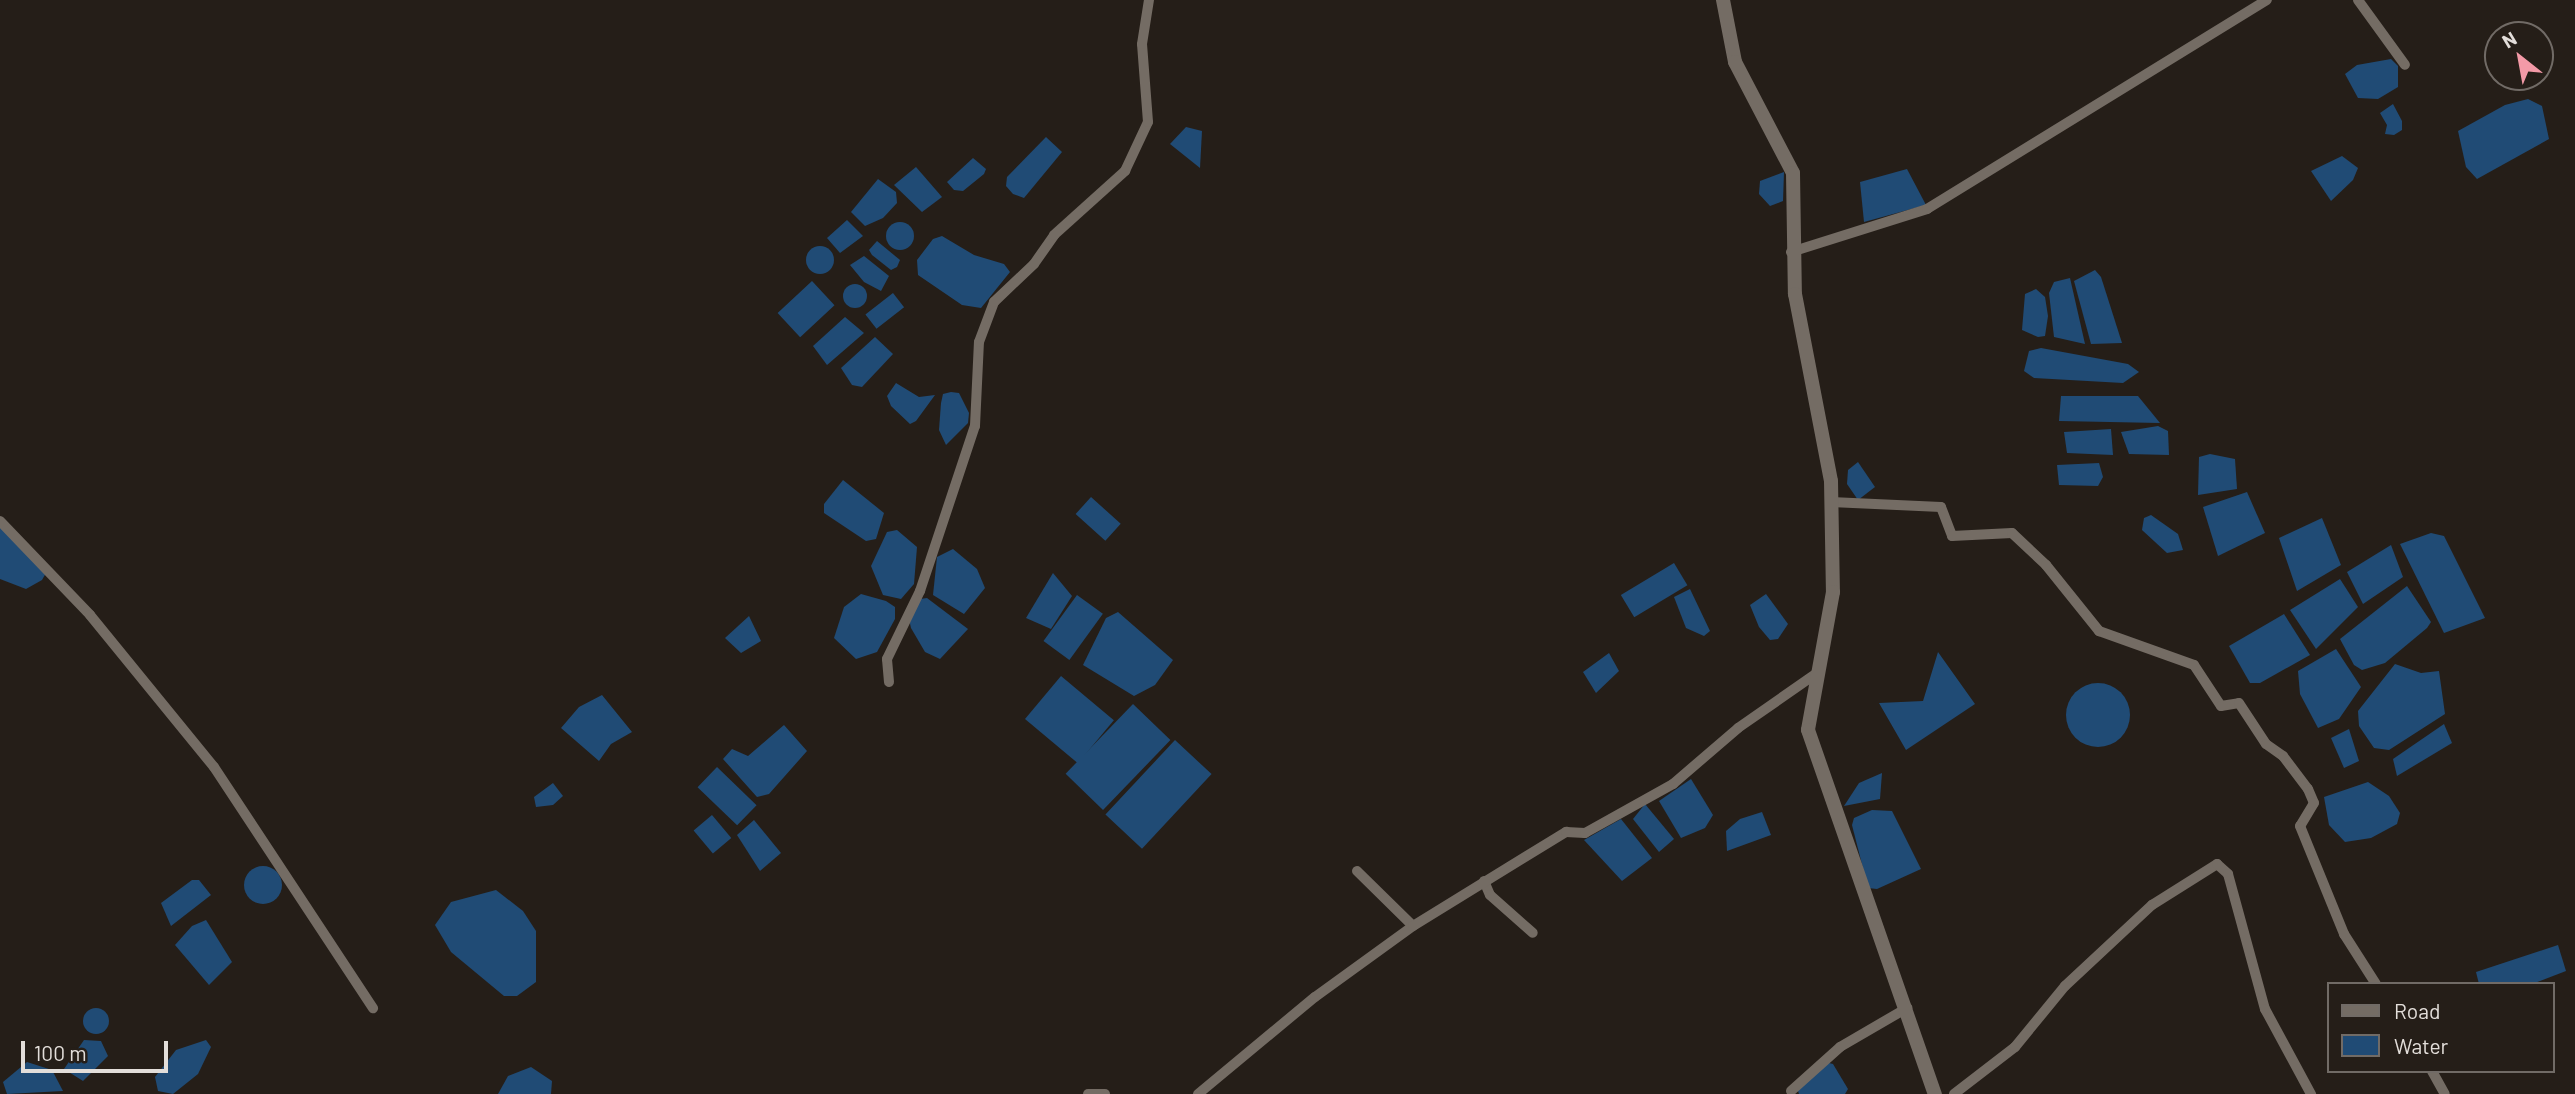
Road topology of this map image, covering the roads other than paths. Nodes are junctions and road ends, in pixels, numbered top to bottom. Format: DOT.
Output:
graph roads {
  1 [pos="1149,0"];
  2 [pos="1723,0"];
  3 [pos="2267,0"];
  4 [pos="2358,0"];
  5 [pos="2405,65"];
  6 [pos="1791,253"];
  7 [pos="1832,502"];
  8 [pos="0,521"];
  9 [pos="1817,673"];
  10 [pos="889,682"];
  11 [pos="1357,871"];
  12 [pos="1484,881"];
  13 [pos="1413,926"];
  14 [pos="1533,933"];
  15 [pos="2375,982"];
  16 [pos="373,1008"];
  17 [pos="1907,1008"];
  18 [pos="2433,1073"];
  19 [pos="1791,1091"];
  20 [pos="1088,1094"];
  21 [pos="1105,1094"];
  22 [pos="1198,1094"];
  23 [pos="1935,1094"];
  24 [pos="1954,1094"];
  25 [pos="2311,1094"];
  26 [pos="2445,1094"];
  1 -- 10 [label="street"];
  2 -- 6 [label="street"];
  3 -- 6 [label="street"];
  4 -- 5 [label="street"];
  6 -- 7 [label="street"];
  7 -- 9 [label="street"];
  7 -- 15 [label="street"];
  8 -- 16 [label="street"];
  9 -- 12 [label="street"];
  9 -- 17 [label="street"];
  11 -- 13 [label="street"];
  12 -- 13 [label="street"];
  12 -- 14 [label="street"];
  13 -- 22 [label="street"];
  17 -- 19 [label="street"];
  17 -- 23 [label="street"];
  18 -- 26 [label="street"];
  20 -- 21 [label="street"];
  24 -- 25 [label="street"];
}
